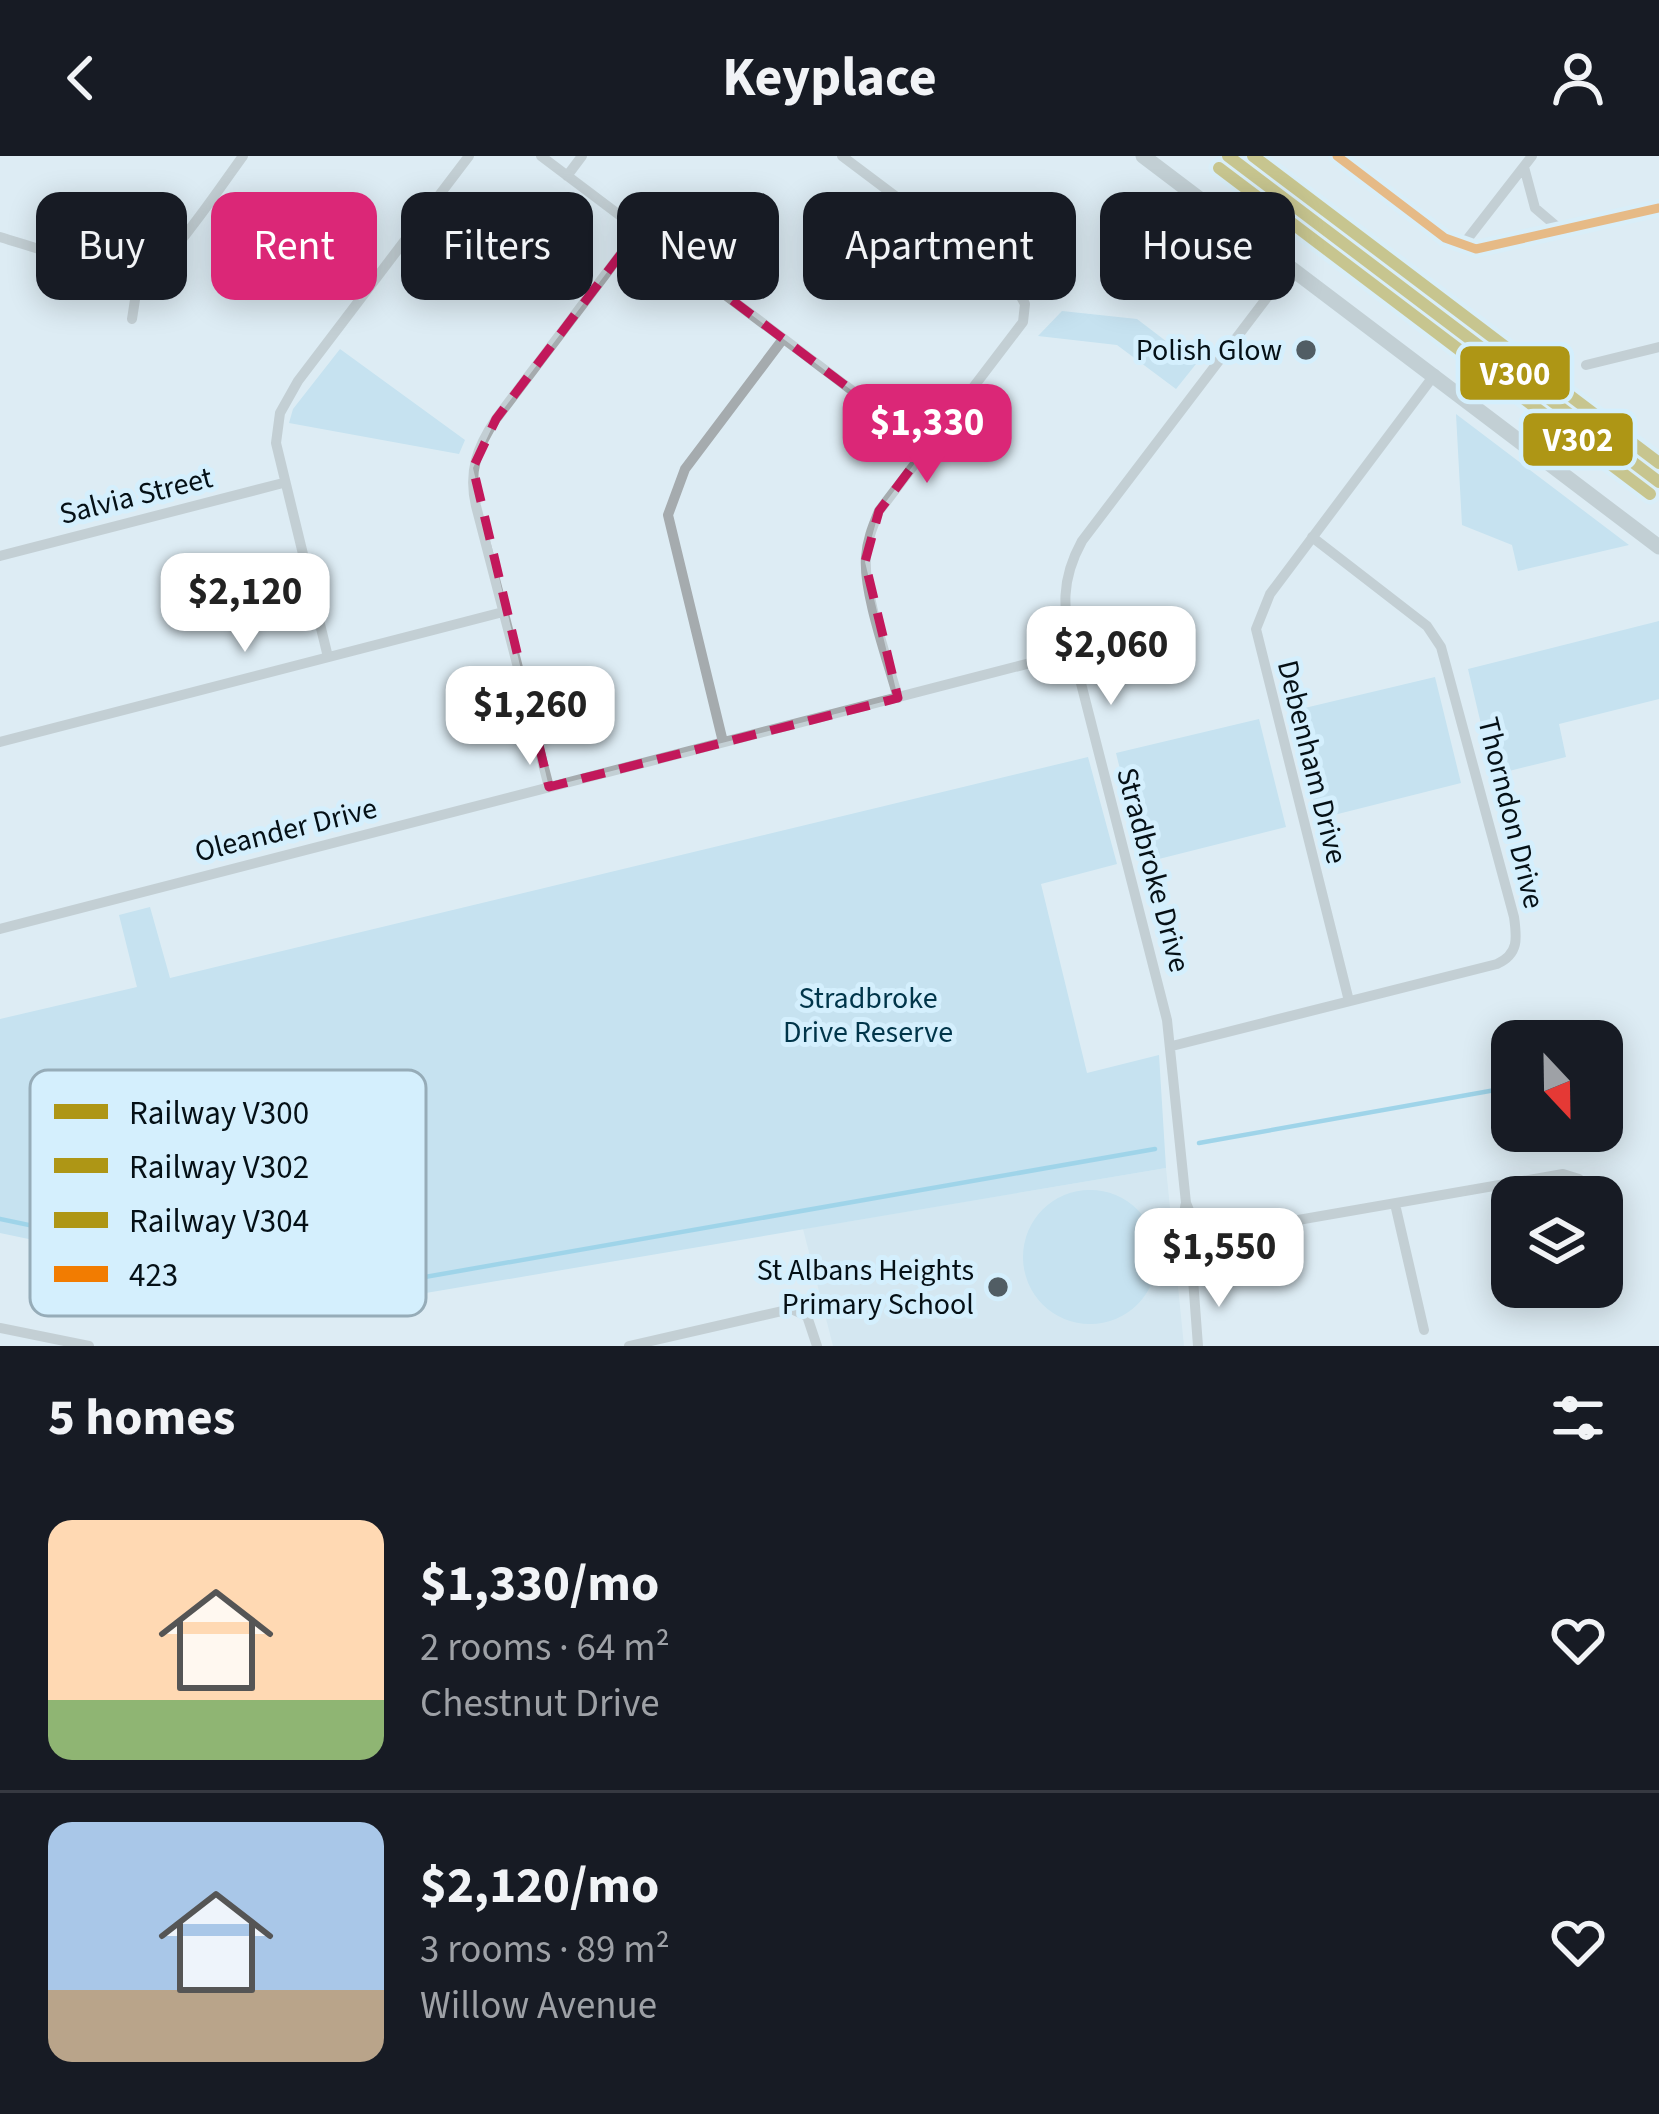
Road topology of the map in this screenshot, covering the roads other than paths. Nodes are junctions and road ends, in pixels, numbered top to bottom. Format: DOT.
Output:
graph roads {
  1 [pos="243,156"];
  2 [pos="469,156"];
  3 [pos="541,156"];
  4 [pos="582,156"];
  5 [pos="842,156"];
  6 [pos="1143,156"];
  7 [pos="1337,156"];
  8 [pos="1528,162"];
  9 [pos="567,176"];
  10 [pos="1191,192"];
  11 [pos="1659,208"];
  12 [pos="617,214"];
  13 [pos="187,230"];
  14 [pos="1562,231"];
  15 [pos="0,237"];
  16 [pos="1462,246"];
  17 [pos="36,247"];
  18 [pos="617,259"];
  19 [pos="1295,269"];
  20 [pos="135,300"];
  21 [pos="731,300"];
  22 [pos="1266,300"];
  23 [pos="132,319"];
  24 [pos="783,339"];
  25 [pos="1659,346"];
  26 [pos="1586,365"];
  27 [pos="1435,374"];
  28 [pos="927,447"];
  29 [pos="284,483"];
  30 [pos="1312,537"];
  31 [pos="1659,547"];
  32 [pos="0,556"];
  33 [pos="502,612"];
  34 [pos="1072,652"];
  35 [pos="328,657"];
  36 [pos="898,698"];
  37 [pos="0,742"];
  38 [pos="723,742"];
  39 [pos="549,788"];
  40 [pos="0,929"];
  41 [pos="1348,1001"];
  42 [pos="1172,1046"];
  43 [pos="1491,1186"];
  44 [pos="1395,1204"];
  45 [pos="1194,1239"];
  46 [pos="0,1328"];
  47 [pos="1424,1330"];
  48 [pos="84,1346"];
  49 [pos="630,1346"];
  50 [pos="817,1346"];
  51 [pos="1198,1346"];
  1 -- 13 [label="street"];
  2 -- 29 [label="street"];
  3 -- 9 [label="street"];
  4 -- 9 [label="street"];
  5 -- 28 [label="street"];
  6 -- 10 [label="main road"];
  7 -- 16 [label="street"];
  8 -- 14 [label="street"];
  8 -- 16 [label="street"];
  9 -- 12 [label="street"];
  11 -- 14 [label="street"];
  14 -- 16 [label="street"];
  15 -- 17 [label="street"];
  18 -- 33 [label="street"];
  19 -- 27 [label="main road"];
  20 -- 23 [label="street"];
  21 -- 24 [label="street"];
  22 -- 34 [label="street, Stradbroke Drive"];
  24 -- 28 [label="street"];
  24 -- 38 [label="street"];
  25 -- 26 [label="street"];
  27 -- 30 [label="street, Debenham Drive"];
  27 -- 31 [label="main road"];
  28 -- 36 [label="street"];
  29 -- 32 [label="street, Salvia Street"];
  29 -- 35 [label="street"];
  30 -- 41 [label="street, Debenham Drive"];
  30 -- 41 [label="street, Thorndon Drive"];
  33 -- 35 [label="street"];
  33 -- 39 [label="street"];
  34 -- 36 [label="street, Oleander Drive"];
  34 -- 42 [label="street, Stradbroke Drive"];
  35 -- 37 [label="street"];
  36 -- 38 [label="street, Oleander Drive"];
  38 -- 39 [label="street, Oleander Drive"];
  39 -- 40 [label="street, Oleander Drive"];
  41 -- 42 [label="street, Thorndon Drive"];
  42 -- 45 [label="street, Stradbroke Drive"];
  43 -- 44 [label="street"];
  44 -- 45 [label="street"];
  44 -- 47 [label="street"];
  45 -- 51 [label="street, Stradbroke Drive"];
  46 -- 48 [label="street"];
  49 -- 50 [label="street"];
}
